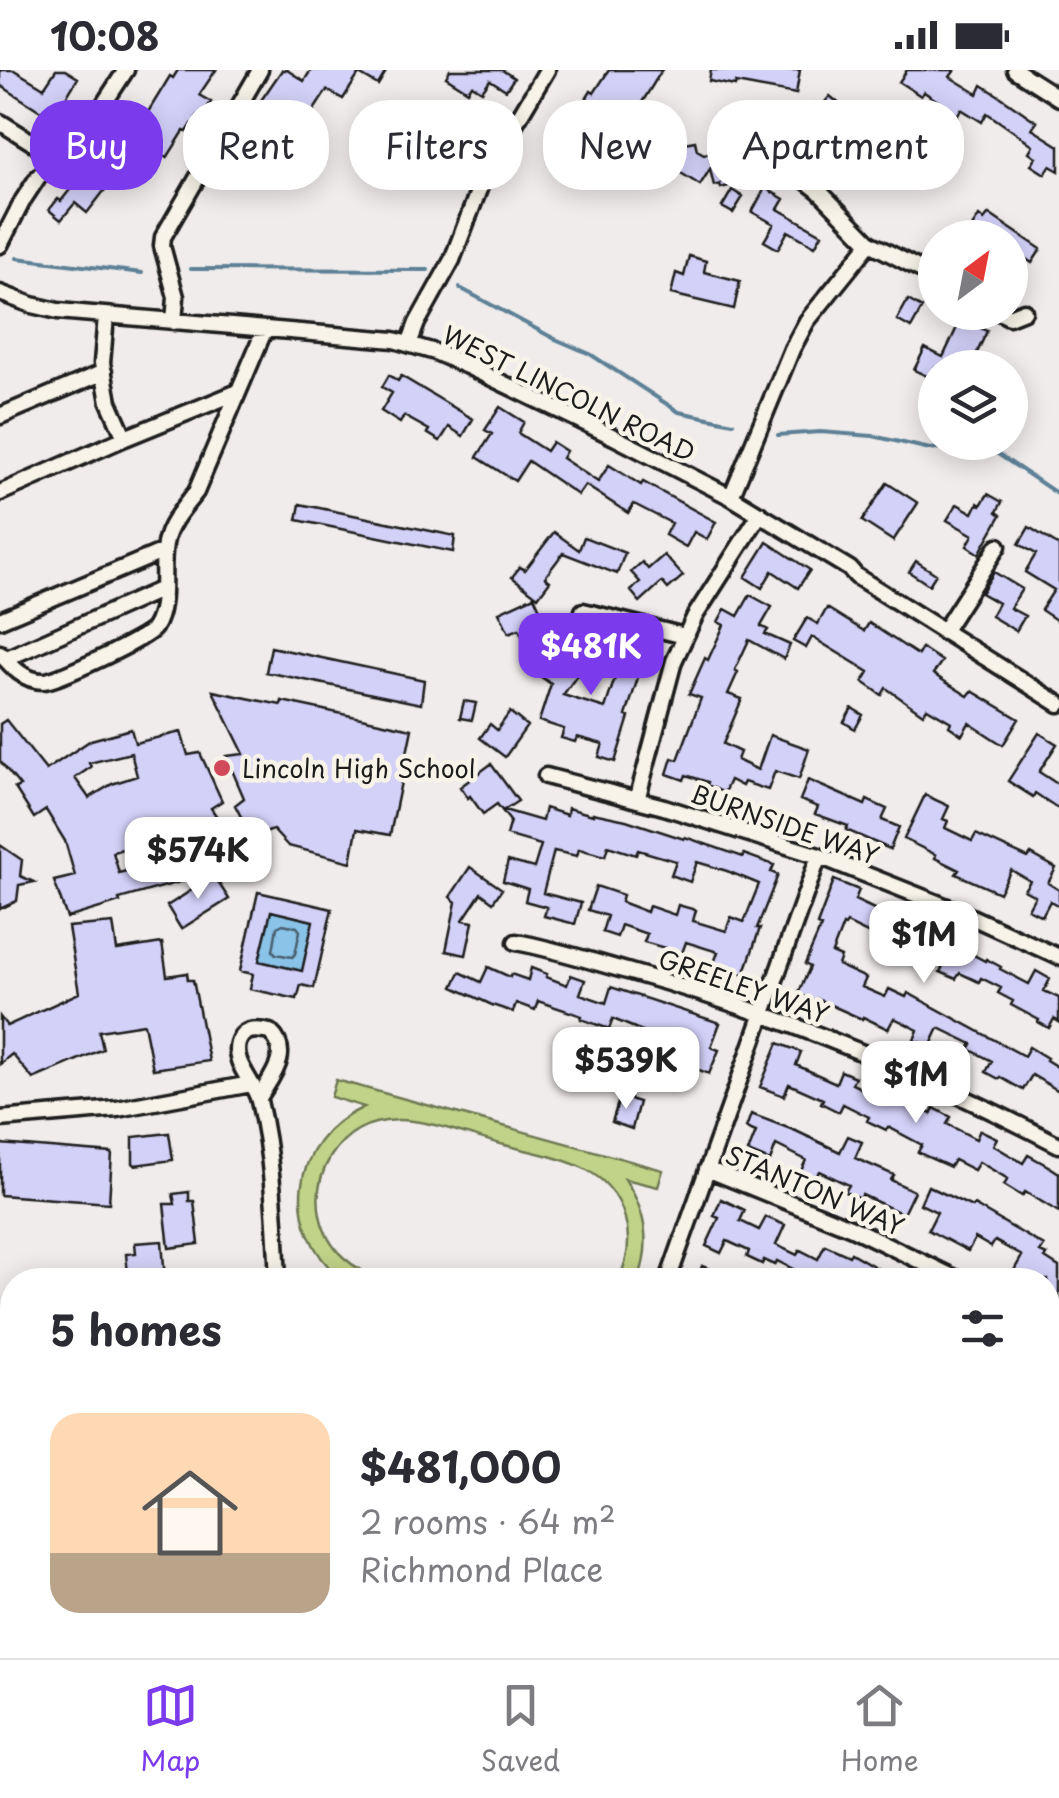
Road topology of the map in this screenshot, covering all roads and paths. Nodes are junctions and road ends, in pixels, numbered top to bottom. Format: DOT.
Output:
graph roads {
  1 [pos="126,70"];
  2 [pos="260,70"];
  3 [pos="547,70"];
  4 [pos="1016,70"];
  5 [pos="1059,98"];
  6 [pos="106,100"];
  7 [pos="0,122"];
  8 [pos="30,141"];
  9 [pos="30,188"];
  10 [pos="818,190"];
  11 [pos="870,243"];
  12 [pos="0,245"];
  13 [pos="918,268"];
  14 [pos="0,293"];
  15 [pos="106,316"];
  16 [pos="174,322"];
  17 [pos="265,329"];
  18 [pos="409,344"];
  19 [pos="104,372"];
  20 [pos="238,392"];
  21 [pos="0,416"];
  22 [pos="125,438"];
  23 [pos="0,493"];
  24 [pos="731,496"];
  25 [pos="760,514"];
  26 [pos="998,546"];
  27 [pos="164,550"];
  28 [pos="162,589"];
  29 [pos="583,611"];
  30 [pos="0,620"];
  31 [pos="943,632"];
  32 [pos="685,636"];
  33 [pos="2,656"];
  34 [pos="1059,704"];
  35 [pos="546,776"];
  36 [pos="638,800"];
  37 [pos="819,856"];
  38 [pos="516,942"];
  39 [pos="1059,958"];
  40 [pos="762,1013"];
  41 [pos="251,1084"];
  42 [pos="259,1098"];
  43 [pos="0,1118"];
  44 [pos="1059,1146"];
  45 [pos="707,1169"];
  46 [pos="277,1268"];
  47 [pos="672,1268"];
  48 [pos="935,1268"];
  1 -- 6 [label="street"];
  2 -- 16 [label="street"];
  3 -- 18 [label="street"];
  4 -- 5 [label="street"];
  7 -- 8 [label="street"];
  9 -- 12 [label="street"];
  10 -- 11 [label="street"];
  11 -- 13 [label="street"];
  11 -- 24 [label="street"];
  14 -- 15 [label="street, WEST LINCOLN ROAD"];
  15 -- 16 [label="street, WEST LINCOLN ROAD"];
  15 -- 19 [label="street"];
  16 -- 17 [label="street, WEST LINCOLN ROAD"];
  17 -- 18 [label="street, WEST LINCOLN ROAD"];
  17 -- 20 [label="street"];
  18 -- 24 [label="street, WEST LINCOLN ROAD"];
  19 -- 21 [label="street"];
  19 -- 22 [label="street"];
  20 -- 22 [label="street"];
  20 -- 27 [label="street"];
  22 -- 23 [label="street"];
  24 -- 25 [label="street, WEST LINCOLN ROAD"];
  25 -- 31 [label="street, WEST LINCOLN ROAD"];
  25 -- 32 [label="street"];
  26 -- 31 [label="street"];
  27 -- 28 [label="street"];
  27 -- 30 [label="street"];
  28 -- 33 [label="street"];
  28 -- 33 [label="street"];
  29 -- 32 [label="street"];
  31 -- 34 [label="street, WEST LINCOLN ROAD"];
  32 -- 36 [label="street"];
  35 -- 36 [label="street, BURNSIDE WAY"];
  36 -- 37 [label="street, BURNSIDE WAY"];
  37 -- 39 [label="street, BURNSIDE WAY"];
  37 -- 40 [label="street"];
  38 -- 40 [label="street, GREELEY WAY"];
  40 -- 44 [label="street, GREELEY WAY"];
  40 -- 45 [label="street"];
  41 -- 42 [label="street"];
  41 -- 42 [label="street"];
  41 -- 43 [label="street"];
  42 -- 46 [label="street"];
  45 -- 47 [label="street"];
  45 -- 48 [label="street, STANTON WAY"];
}
